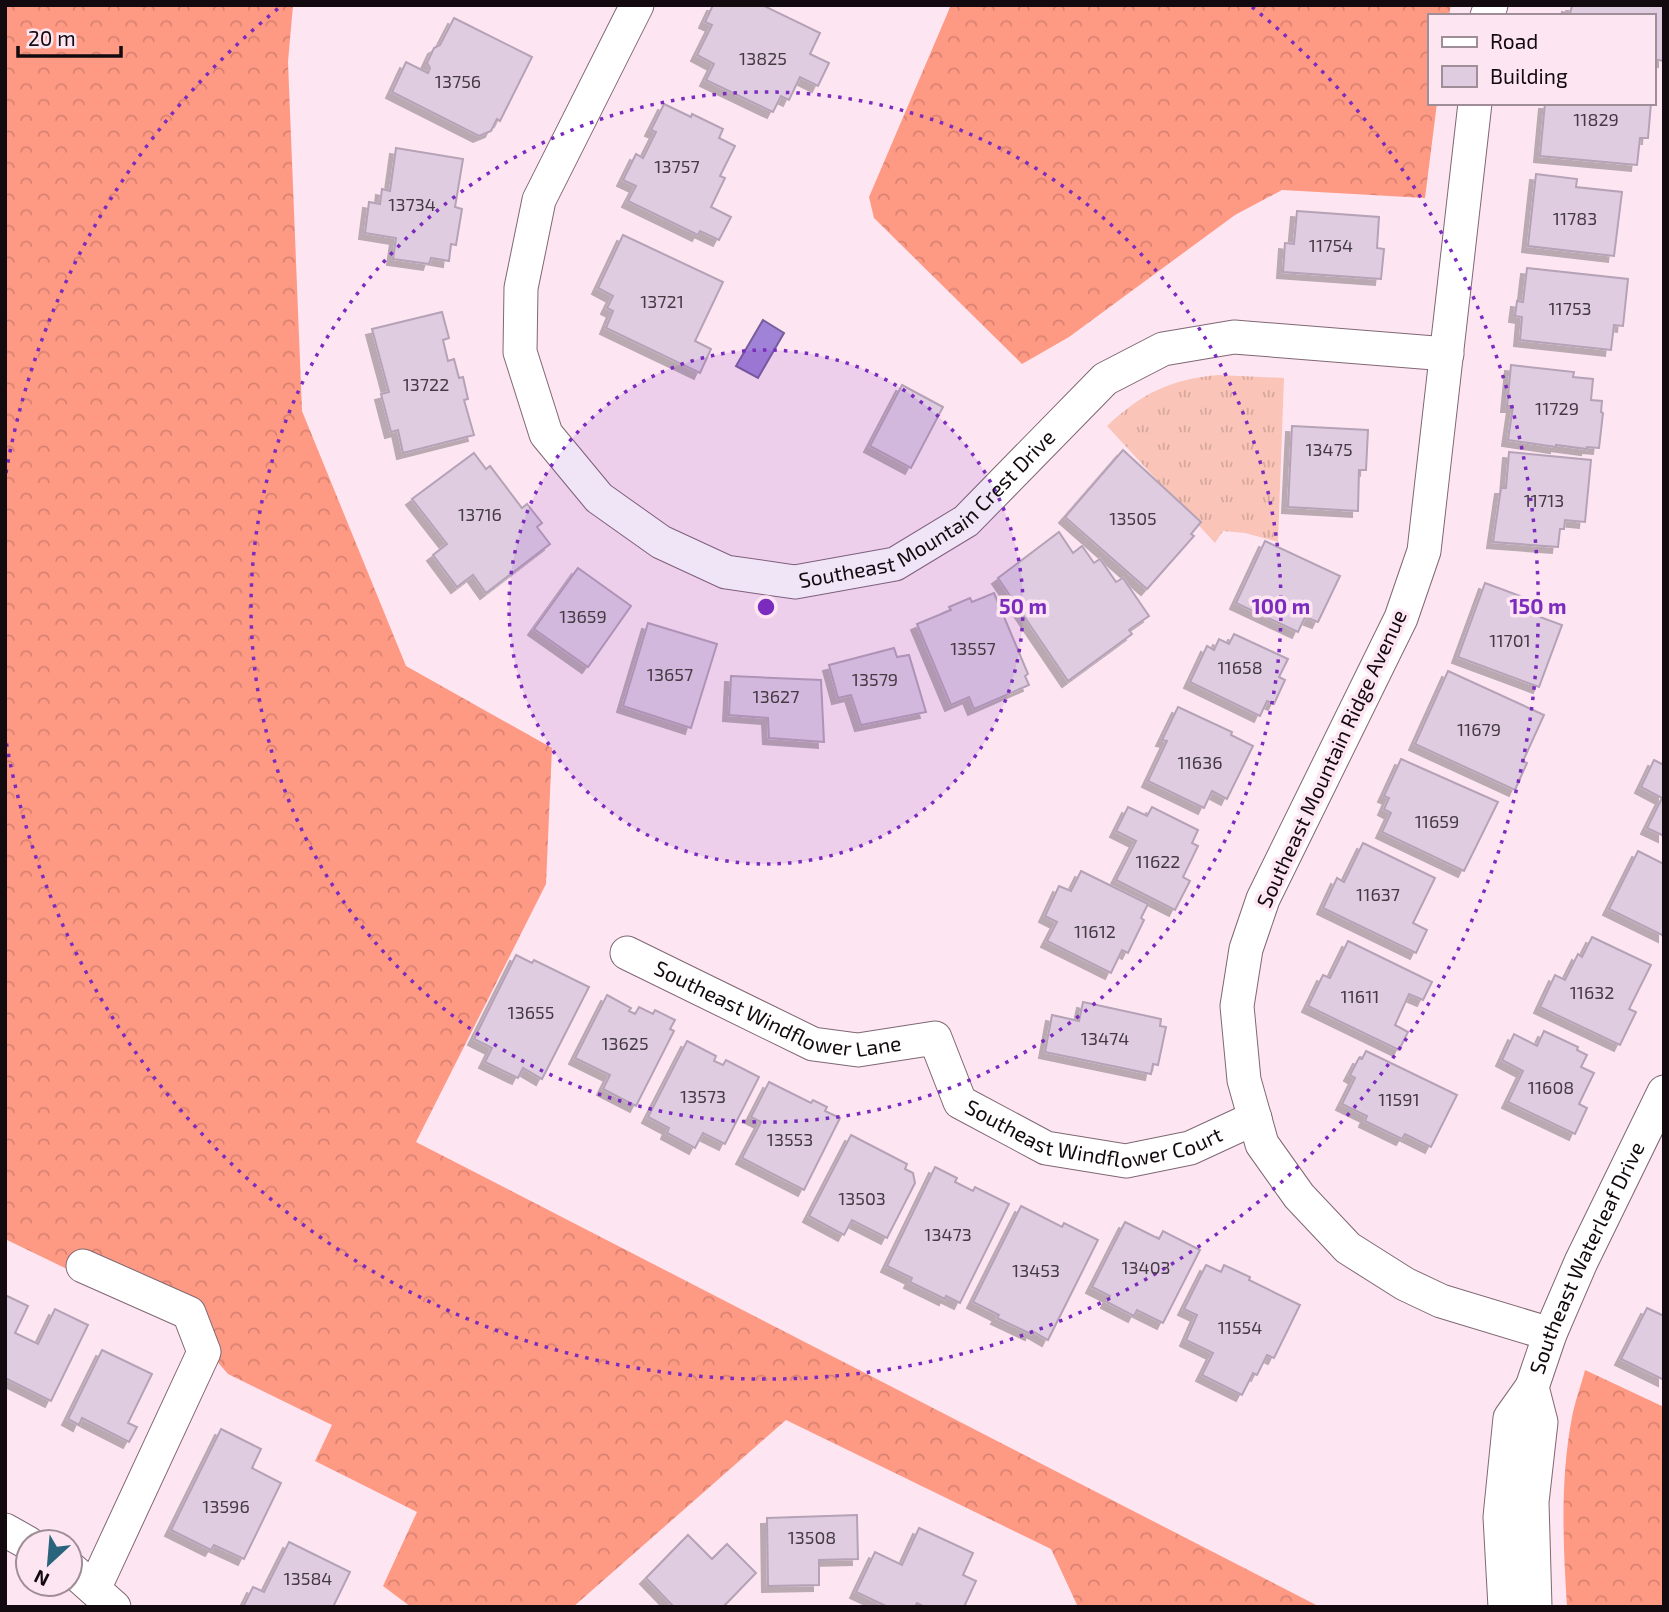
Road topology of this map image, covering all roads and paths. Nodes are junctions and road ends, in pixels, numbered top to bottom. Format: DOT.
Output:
graph roads {
  1 [pos="637,5"];
  2 [pos="1475,105"];
  3 [pos="1447,354"];
  4 [pos="627,953"];
  5 [pos="935,1038"];
  6 [pos="1664,1092"];
  7 [pos="1255,1118"];
  8 [pos="83,1266"];
  9 [pos="1550,1334"];
  10 [pos="1532,1387"];
  11 [pos="93,1588"];
  12 [pos="1505,1607"];
  13 [pos="1535,1607"];
  1 -- 3 [label="street, Southeast Mountain Crest Drive"];
  2 -- 3 [label="street, Southeast Mountain Ridge Avenue"];
  3 -- 7 [label="street, Southeast Mountain Ridge Avenue"];
  4 -- 5 [label="street, Southeast Windflower Lane"];
  5 -- 7 [label="street, Southeast Windflower Court"];
  6 -- 9 [label="street, Southeast Waterleaf Drive"];
  7 -- 9 [label="street, Southeast Mountain Ridge Avenue"];
  8 -- 11 [label="street"];
  9 -- 10 [label="street, Southeast Waterleaf Drive"];
  10 -- 12 [label="street, Southeast Waterleaf Drive"];
  10 -- 13 [label="street, Southeast Waterleaf Drive"];
}
